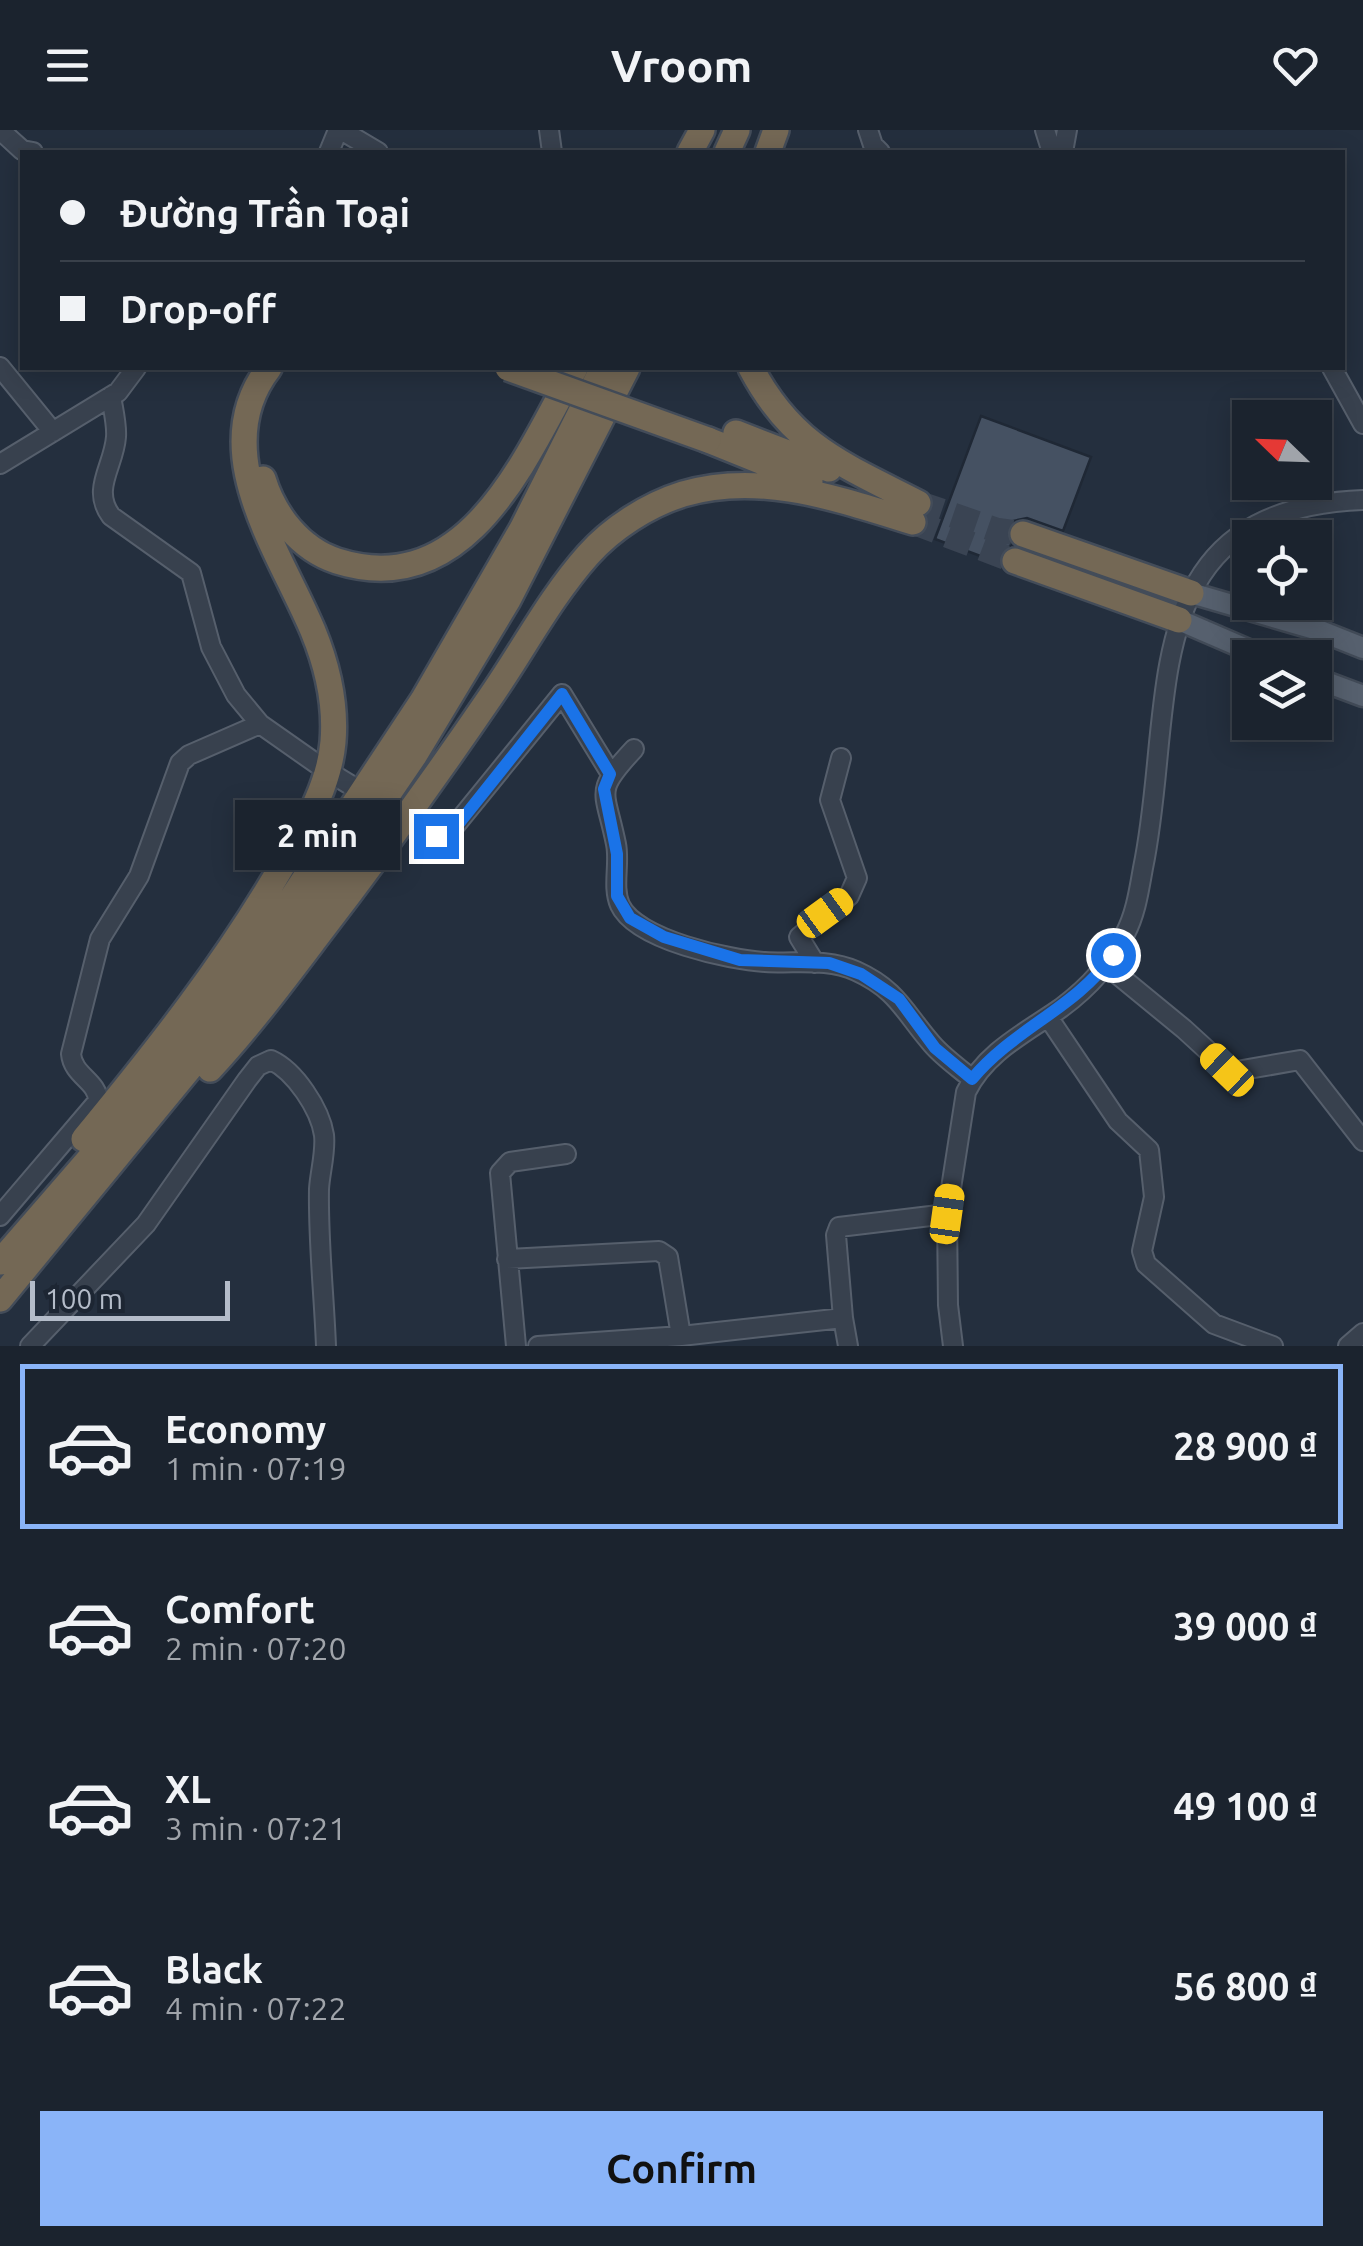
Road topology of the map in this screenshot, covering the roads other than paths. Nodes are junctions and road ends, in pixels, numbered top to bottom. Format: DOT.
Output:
graph roads {
  1 [pos="0,130"];
  2 [pos="340,130"];
  3 [pos="1045,130"];
  4 [pos="22,150"];
  5 [pos="375,150"];
  6 [pos="1059,150"];
  7 [pos="0,367"];
  8 [pos="135,370"];
  9 [pos="268,370"];
  10 [pos="287,370"];
  11 [pos="514,370"];
  12 [pos="557,370"];
  13 [pos="574,370"];
  14 [pos="602,370"];
  15 [pos="625,370"];
  16 [pos="752,370"];
  17 [pos="1333,370"];
  18 [pos="111,396"];
  19 [pos="1363,424"];
  20 [pos="53,432"];
  21 [pos="711,432"];
  22 [pos="0,464"];
  23 [pos="1363,500"];
  24 [pos="915,512"];
  25 [pos="1024,534"];
  26 [pos="1016,561"];
  27 [pos="1190,592"];
  28 [pos="1179,620"];
  29 [pos="1232,643"];
  30 [pos="1363,648"];
  31 [pos="1332,684"];
  32 [pos="1363,696"];
  33 [pos="260,724"];
  34 [pos="634,749"];
  35 [pos="841,758"];
  36 [pos="317,764"];
  37 [pos="610,774"];
  38 [pos="334,775"];
  39 [pos="352,786"];
  40 [pos="414,826"];
  41 [pos="816,963"];
  42 [pos="1106,966"];
  43 [pos="1048,1017"];
  44 [pos="972,1079"];
  45 [pos="1363,1141"];
  46 [pos="566,1154"];
  47 [pos="117,1160"];
  48 [pos="947,1214"];
  49 [pos="0,1216"];
  50 [pos="508,1258"];
  51 [pos="1,1261"];
  52 [pos="0,1299"];
  53 [pos="843,1318"];
  54 [pos="1363,1334"];
  55 [pos="681,1336"];
  56 [pos="30,1346"];
  57 [pos="326,1346"];
  58 [pos="516,1346"];
  59 [pos="538,1346"];
  60 [pos="848,1346"];
  61 [pos="953,1346"];
  62 [pos="1273,1346"];
  63 [pos="1348,1346"];
  1 -- 4 [label="street"];
  2 -- 5 [label="street"];
  3 -- 6 [label="street"];
  7 -- 20 [label="street"];
  8 -- 18 [label="street"];
  9 -- 51 [label="highway"];
  10 -- 13 [label="highway"];
  11 -- 21 [label="highway, bridge"];
  12 -- 21 [label="highway"];
  14 -- 51 [label="highway"];
  15 -- 47 [label="highway"];
  16 -- 24 [label="highway"];
  17 -- 19 [label="street"];
  18 -- 20 [label="street"];
  18 -- 33 [label="street"];
  20 -- 22 [label="street"];
  21 -- 24 [label="highway"];
  23 -- 27 [label="street"];
  24 -- 47 [label="highway"];
  25 -- 27 [label="highway"];
  26 -- 28 [label="highway"];
  27 -- 28 [label="street"];
  27 -- 30 [label="main road"];
  28 -- 29 [label="main road"];
  28 -- 42 [label="street"];
  31 -- 32 [label="main road"];
  33 -- 36 [label="street"];
  33 -- 49 [label="street"];
  34 -- 37 [label="street"];
  35 -- 41 [label="street"];
  37 -- 40 [label="street"];
  37 -- 41 [label="street"];
  38 -- 39 [label="street"];
  41 -- 44 [label="street"];
  42 -- 43 [label="street"];
  42 -- 45 [label="street"];
  43 -- 44 [label="street"];
  43 -- 62 [label="street"];
  44 -- 48 [label="street"];
  46 -- 50 [label="street"];
  47 -- 52 [label="highway"];
  48 -- 53 [label="street"];
  48 -- 61 [label="street"];
  50 -- 55 [label="street"];
  50 -- 58 [label="street"];
  53 -- 55 [label="street"];
  53 -- 60 [label="street"];
  54 -- 63 [label="street"];
  55 -- 59 [label="street"];
  56 -- 57 [label="street"];
}
